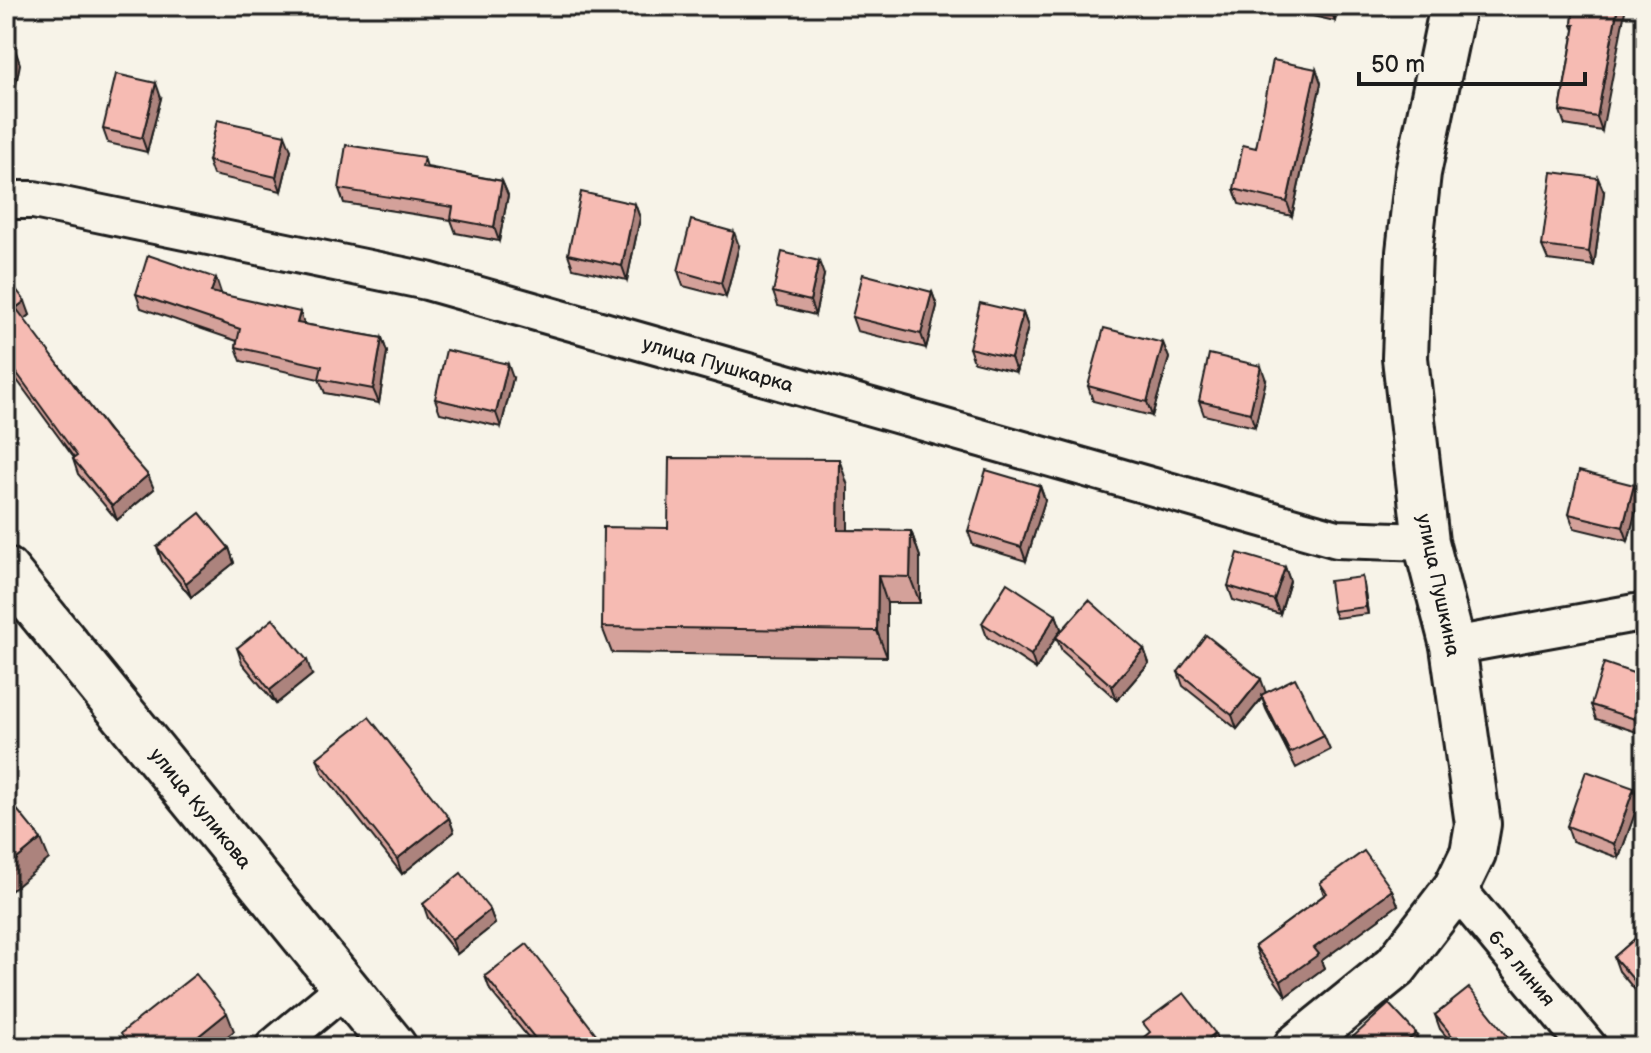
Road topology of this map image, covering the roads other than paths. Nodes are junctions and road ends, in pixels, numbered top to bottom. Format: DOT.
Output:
graph roads {
  1 [pos="1453,6"];
  2 [pos="6,200"];
  3 [pos="1426,542"];
  4 [pos="6,570"];
  5 [pos="1645,616"];
  6 [pos="1453,646"];
  7 [pos="1456,888"];
  8 [pos="347,986"];
  9 [pos="274,1047"];
  10 [pos="394,1047"];
  11 [pos="1296,1047"];
  12 [pos="1588,1047"];
  1 -- 3 [label="street, улица Пушкина"];
  2 -- 3 [label="street, улица Пушкарка"];
  3 -- 6 [label="street, улица Пушкина"];
  4 -- 8 [label="street, улица Куликова"];
  5 -- 6 [label="street"];
  6 -- 7 [label="street, улица Пушкина"];
  7 -- 11 [label="street, улица Пушкина"];
  7 -- 12 [label="street, 6-я линия"];
  8 -- 9 [label="street"];
  8 -- 10 [label="street, улица Куликова"];
}
